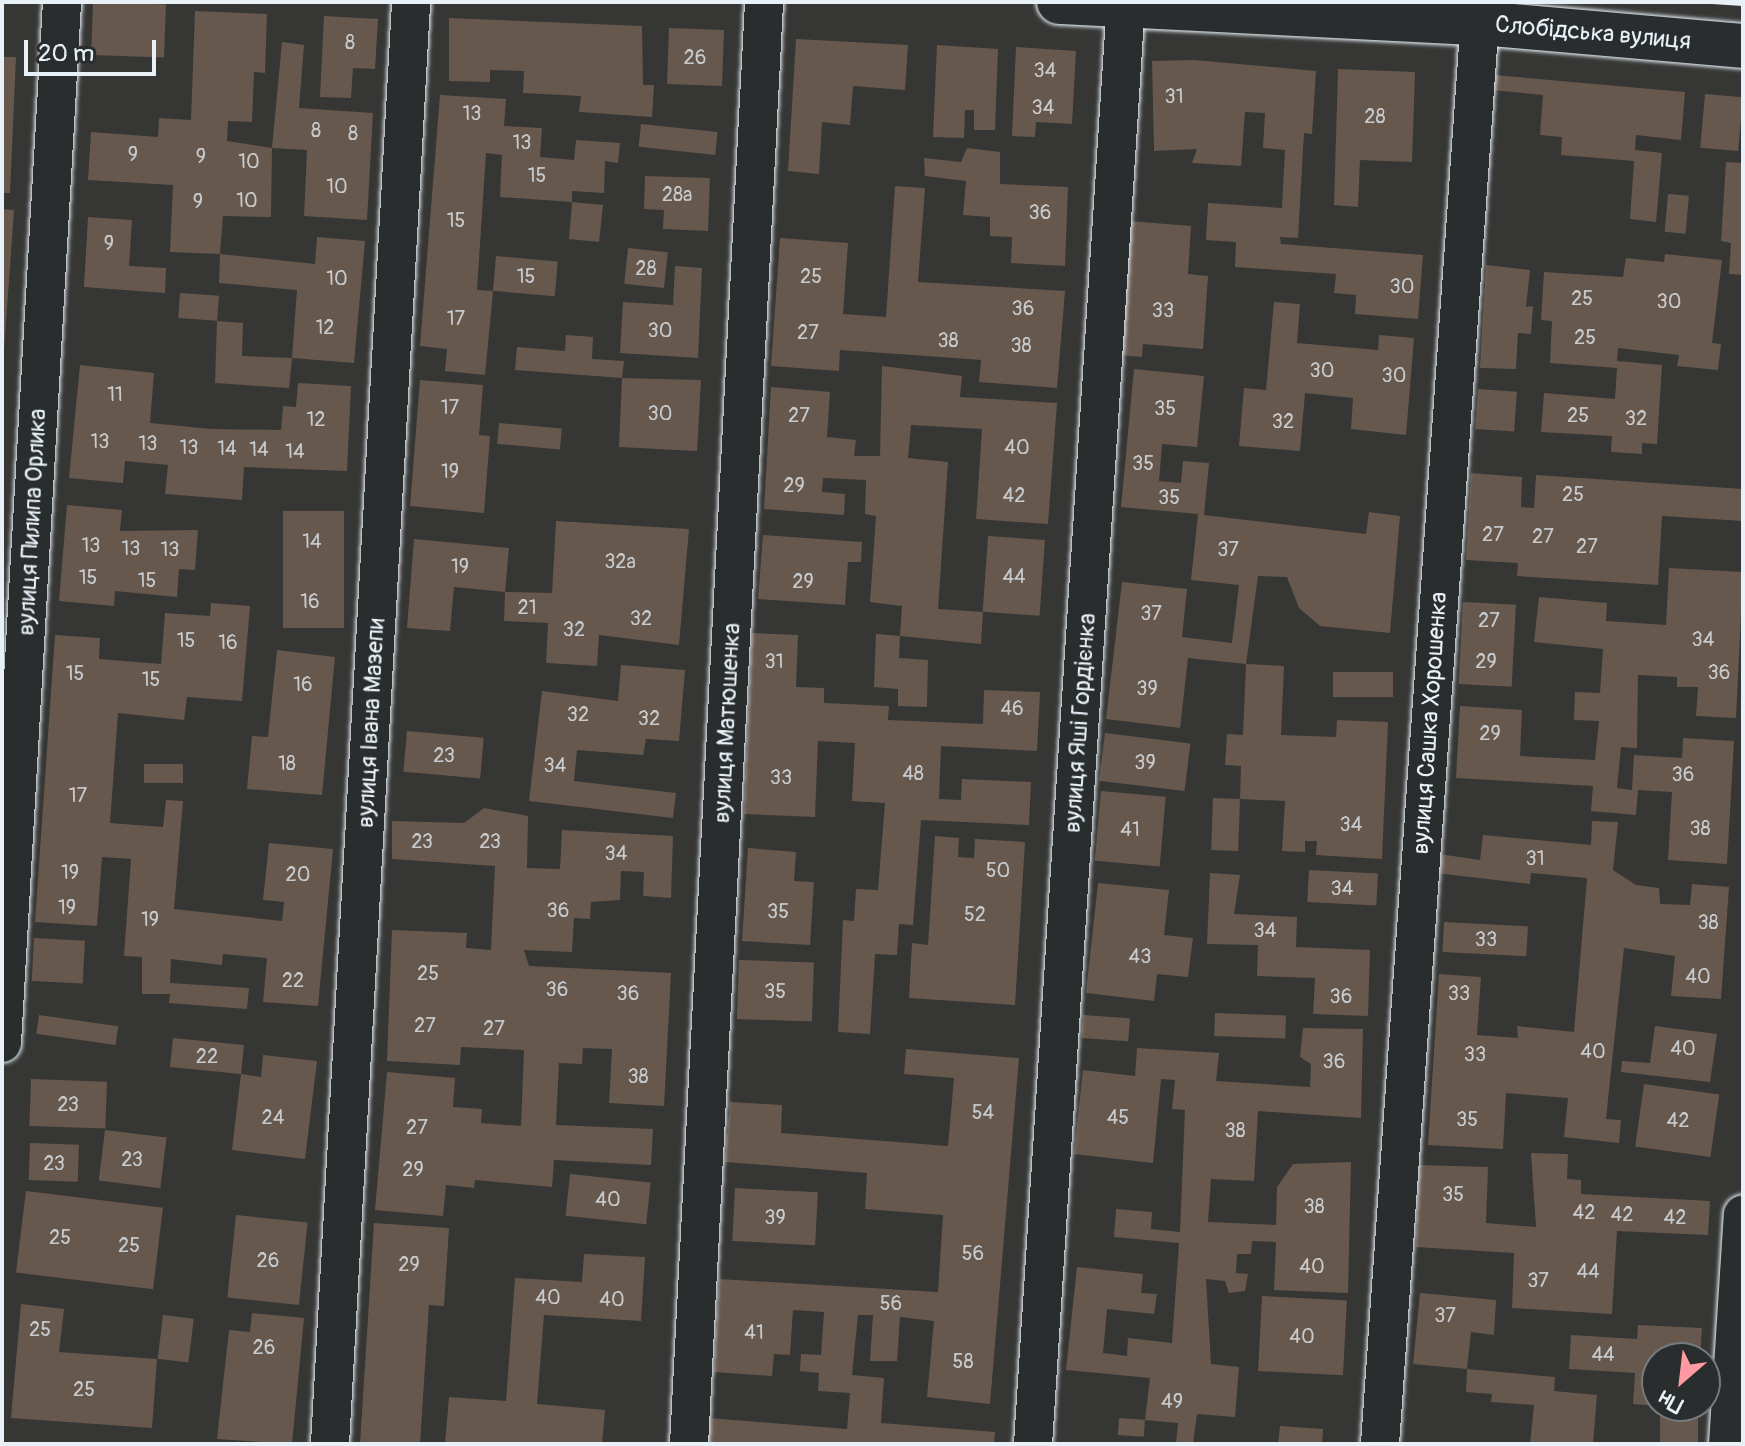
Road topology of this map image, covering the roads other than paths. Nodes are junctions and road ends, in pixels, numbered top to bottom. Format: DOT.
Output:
graph roads {
  1 [pos="62,2"];
  2 [pos="411,2"];
  3 [pos="764,2"];
  4 [pos="1059,2"];
  5 [pos="1126,4"];
  6 [pos="1480,12"];
  7 [pos="1743,46"];
  8 [pos="2,1043"];
  9 [pos="1743,1214"];
  10 [pos="330,1444"];
  11 [pos="689,1444"];
  12 [pos="1033,1444"];
  13 [pos="1380,1444"];
  14 [pos="1728,1444"];
  1 -- 8 [label="street, вулиця Пилипа Орлика"];
  2 -- 10 [label="street, вулиця Івана Мазепи"];
  3 -- 11 [label="street, вулиця Матюшенка"];
  4 -- 5 [label="main road, Слобідська вулиця"];
  5 -- 6 [label="main road, Слобідська вулиця"];
  5 -- 12 [label="street, вулиця Яші Гордієнка"];
  6 -- 7 [label="main road, Слобідська вулиця"];
  6 -- 13 [label="street, вулиця Сашка Хорошенка"];
  9 -- 14 [label="street"];
}
